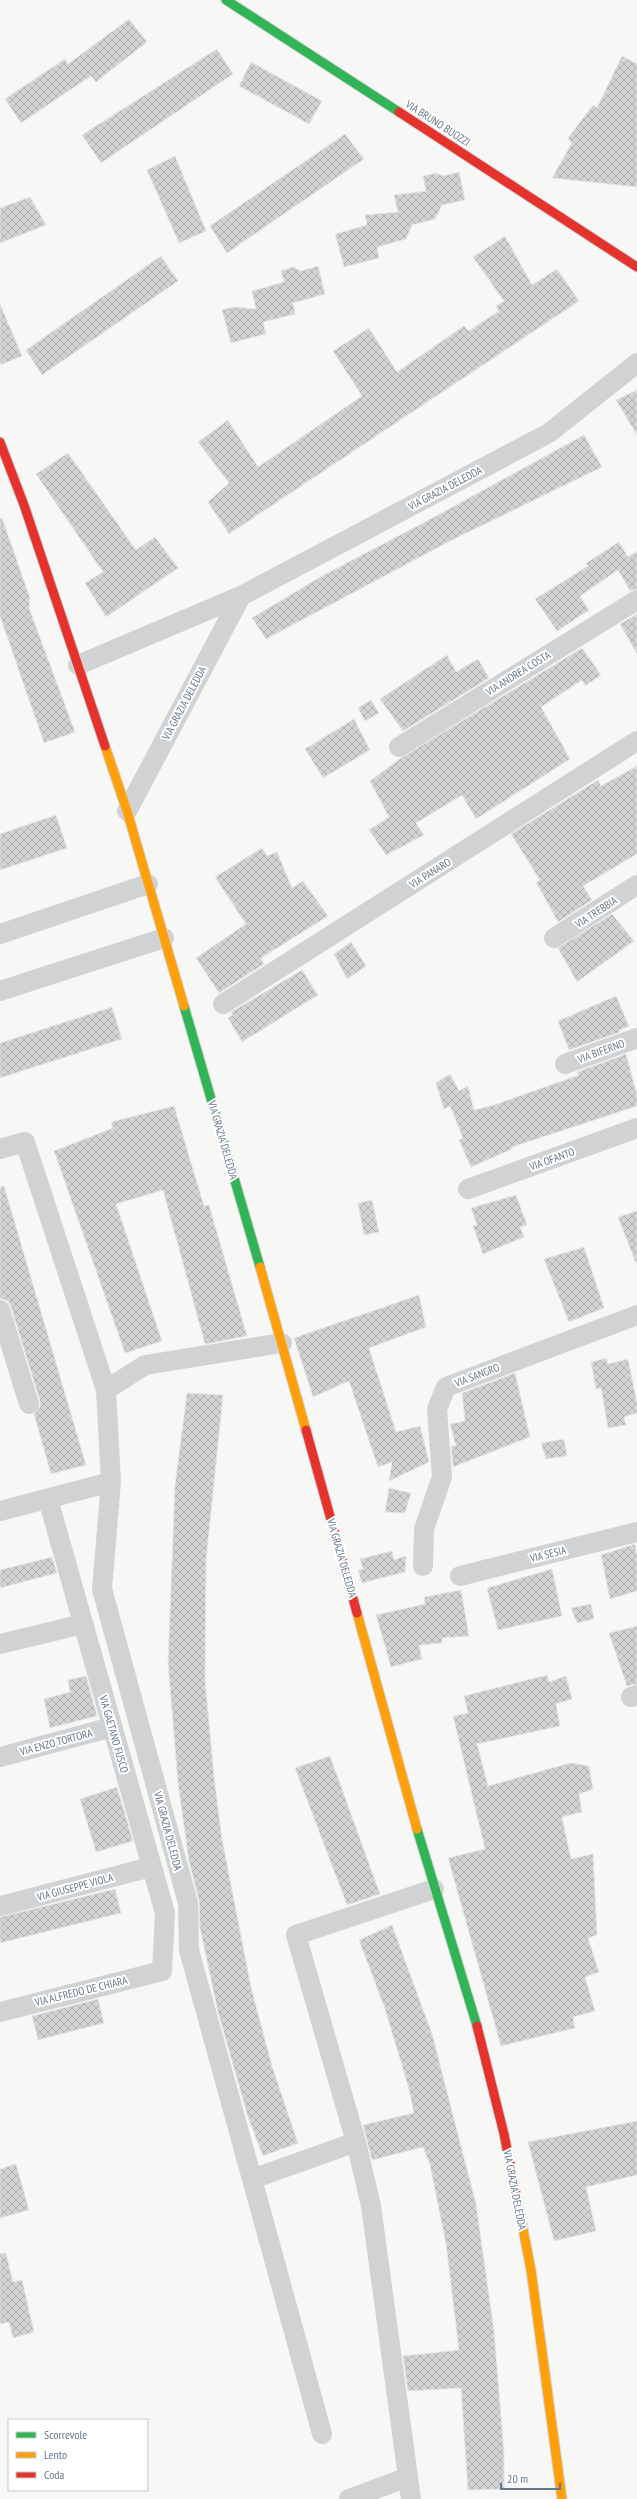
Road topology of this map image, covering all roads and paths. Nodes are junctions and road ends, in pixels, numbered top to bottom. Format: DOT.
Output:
graph roads {
  1 [pos="226,0"];
  2 [pos="637,267"];
  3 [pos="637,363"];
  4 [pos="0,442"];
  5 [pos="241,596"];
  6 [pos="637,600"];
  7 [pos="78,666"];
  8 [pos="637,741"];
  9 [pos="399,747"];
  10 [pos="127,811"];
  11 [pos="148,884"];
  12 [pos="637,885"];
  13 [pos="0,934"];
  14 [pos="164,938"];
  15 [pos="554,938"];
  16 [pos="0,991"];
  17 [pos="223,1004"];
  18 [pos="637,1038"];
  19 [pos="565,1064"];
  20 [pos="637,1128"];
  21 [pos="0,1149"];
  22 [pos="468,1189"];
  23 [pos="0,1310"];
  24 [pos="637,1314"];
  25 [pos="282,1343"];
  26 [pos="106,1390"];
  27 [pos="29,1404"];
  28 [pos="111,1482"];
  29 [pos="48,1499"];
  30 [pos="0,1511"];
  31 [pos="637,1532"];
  32 [pos="422,1566"];
  33 [pos="460,1576"];
  34 [pos="83,1624"];
  35 [pos="0,1644"];
  36 [pos="112,1727"];
  37 [pos="0,1756"];
  38 [pos="151,1867"];
  39 [pos="434,1889"];
  40 [pos="0,1906"];
  41 [pos="162,1971"];
  42 [pos="0,2012"];
  43 [pos="356,2142"];
  44 [pos="252,2179"];
  45 [pos="322,2434"];
  46 [pos="408,2477"];
  47 [pos="349,2499"];
  48 [pos="411,2499"];
  49 [pos="562,2499"];
  1 -- 2 [label="street, VIA BRUNO BUOZZI"];
  3 -- 5 [label="street, VIA GRAZIA DELEDDA"];
  4 -- 7 [label="street, VIA GRAZIA DELEDDA"];
  5 -- 7 [label="street, VIA GRAZIA DELEDDA"];
  5 -- 10 [label="street, VIA GRAZIA DELEDDA"];
  6 -- 9 [label="street, VIA ANDREA COSTA"];
  7 -- 10 [label="street, VIA GRAZIA DELEDDA"];
  8 -- 17 [label="street, VIA PANARO"];
  10 -- 11 [label="street, VIA GRAZIA DELEDDA"];
  11 -- 13 [label="street"];
  11 -- 14 [label="street, VIA GRAZIA DELEDDA"];
  12 -- 15 [label="street, VIA TREBBIA"];
  14 -- 16 [label="street"];
  14 -- 25 [label="street, VIA GRAZIA DELEDDA"];
  18 -- 19 [label="street, VIA BIFERNO"];
  20 -- 22 [label="street, VIA OFANTO"];
  21 -- 26 [label="street, VIA GRAZIA DELEDDA"];
  23 -- 27 [label="street"];
  24 -- 32 [label="street, VIA SANGRO"];
  25 -- 26 [label="street"];
  25 -- 39 [label="street, VIA GRAZIA DELEDDA"];
  26 -- 28 [label="street, VIA GRAZIA DELEDDA"];
  28 -- 29 [label="street"];
  28 -- 44 [label="street, VIA GRAZIA DELEDDA"];
  29 -- 30 [label="street"];
  29 -- 34 [label="street, VIA GAETANO FUSCO"];
  31 -- 33 [label="street, VIA SESIA"];
  34 -- 35 [label="street"];
  34 -- 36 [label="street, VIA GAETANO FUSCO"];
  36 -- 37 [label="street, VIA ENZO TORTORA"];
  36 -- 38 [label="street, VIA GAETANO FUSCO"];
  38 -- 40 [label="street, VIA GIUSEPPE VIOLA"];
  38 -- 41 [label="street, VIA GAETANO FUSCO"];
  39 -- 43 [label="street"];
  39 -- 49 [label="street, VIA GRAZIA DELEDDA"];
  41 -- 42 [label="street, VIA ALFREDO DE CHIARA"];
  43 -- 44 [label="street"];
  43 -- 46 [label="street"];
  44 -- 45 [label="street, VIA GRAZIA DELEDDA"];
  46 -- 47 [label="street"];
  46 -- 48 [label="street"];
}
